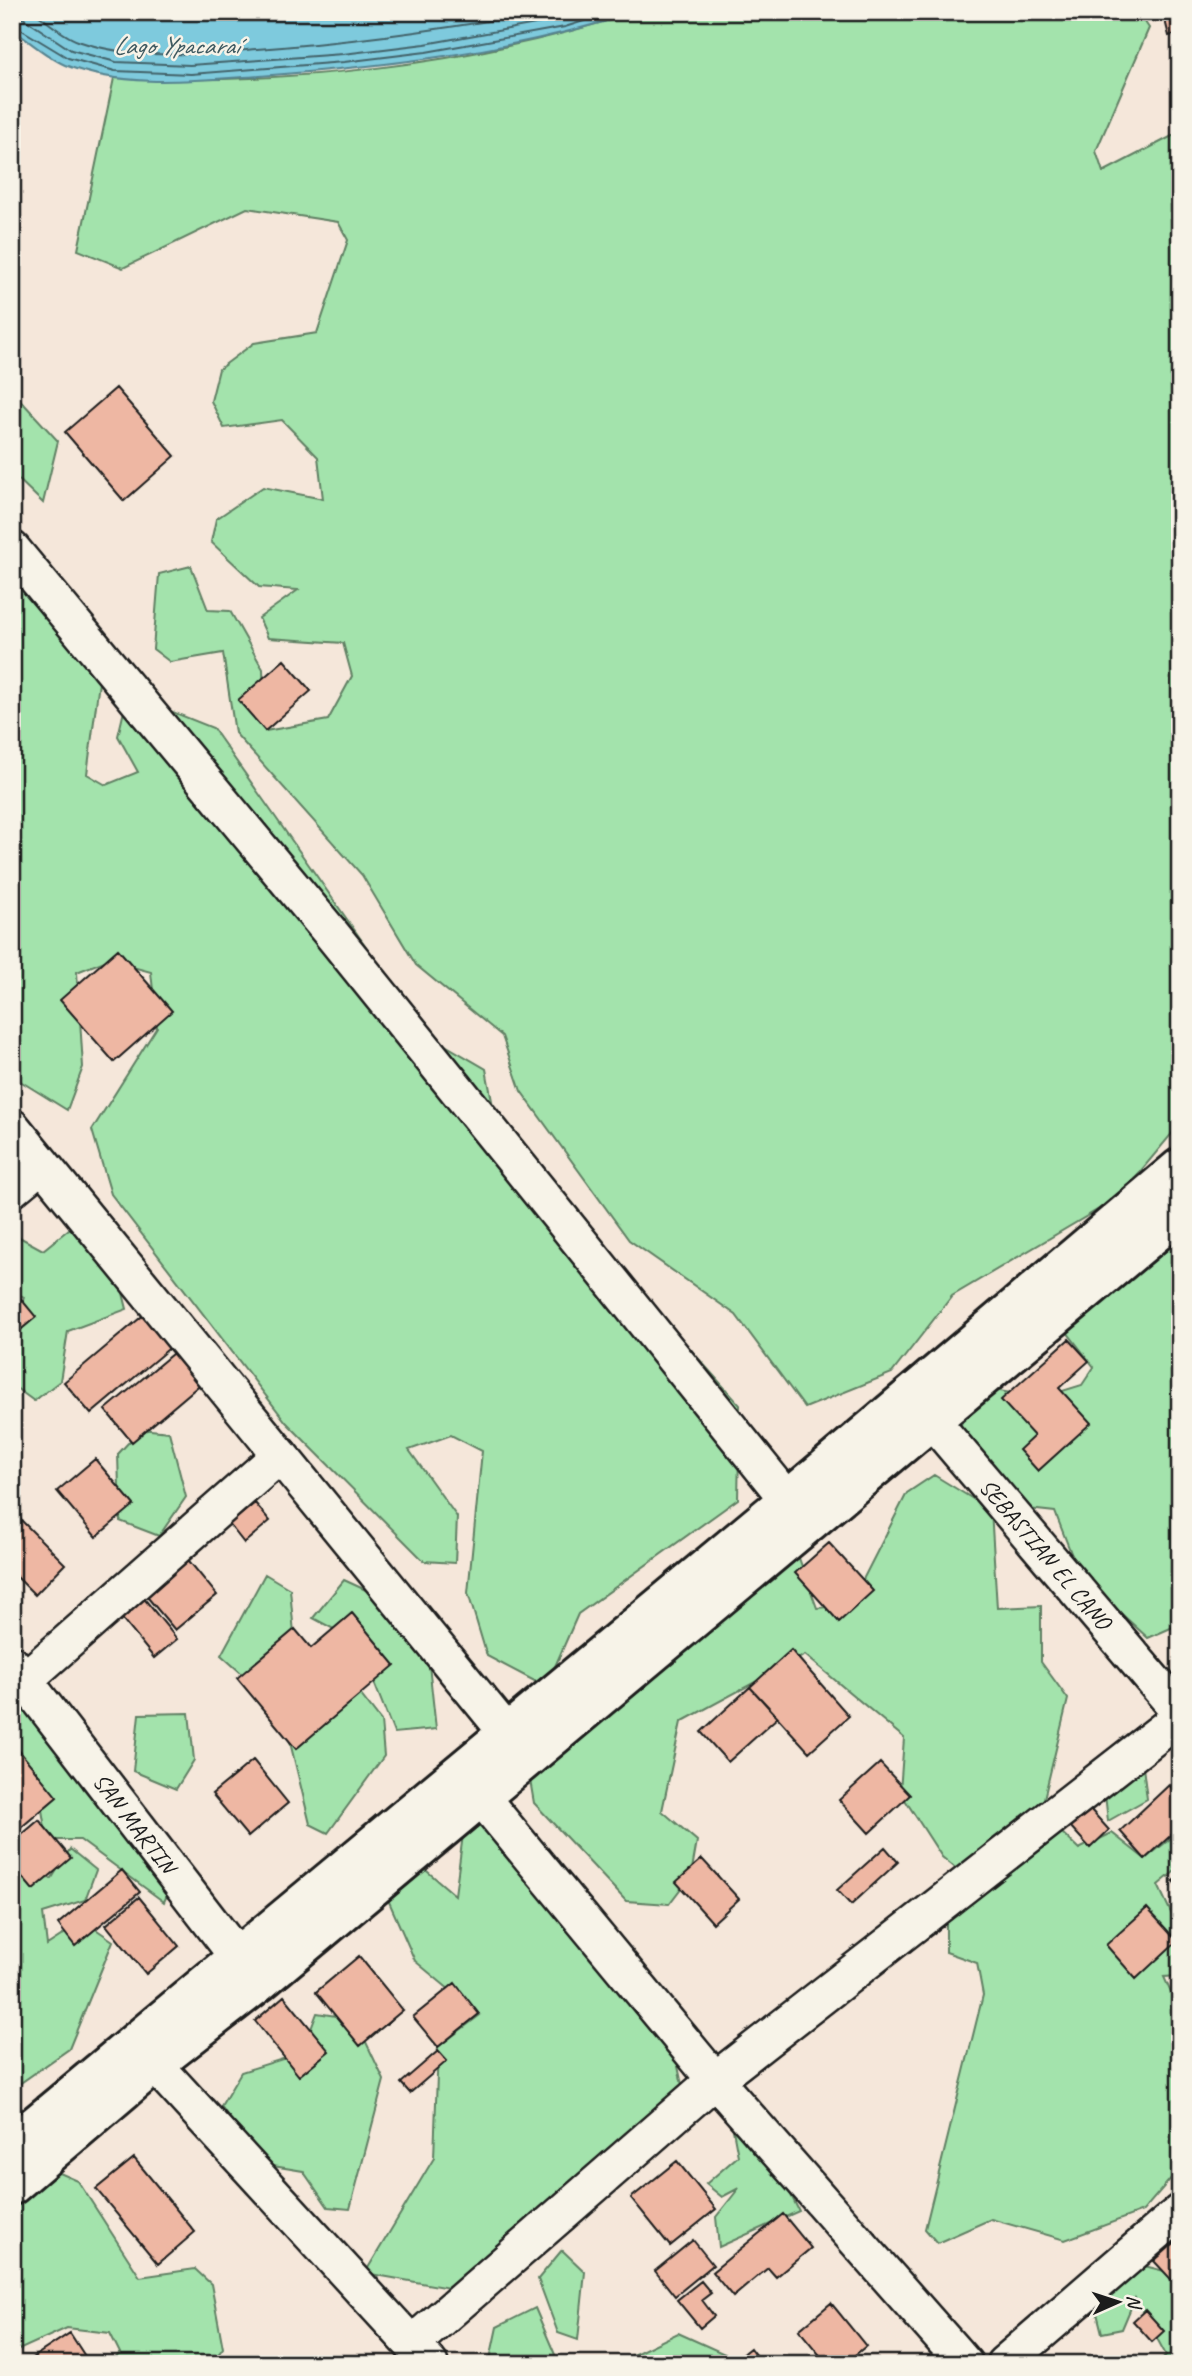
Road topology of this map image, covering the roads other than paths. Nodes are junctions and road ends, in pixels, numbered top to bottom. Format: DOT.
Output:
graph roads {
  1 [pos="12,549"];
  2 [pos="12,1127"];
  3 [pos="42,1164"];
  4 [pos="1180,1168"];
  5 [pos="12,1189"];
  6 [pos="1180,1212"];
  7 [pos="921,1407"];
  8 [pos="280,1455"];
  9 [pos="788,1500"];
  10 [pos="17,1678"];
  11 [pos="1180,1714"];
  12 [pos="507,1733"];
  13 [pos="481,1797"];
  14 [pos="247,1970"];
  15 [pos="144,2053"];
  16 [pos="716,2080"];
  17 [pos="12,2145"];
  18 [pos="12,2185"];
  19 [pos="1180,2212"];
  20 [pos="421,2353"];
  21 [pos="965,2364"];
  22 [pos="1004,2364"];
  1 -- 9 [label="street"];
  2 -- 3 [label="street"];
  3 -- 5 [label="street"];
  3 -- 8 [label="street"];
  4 -- 7 [label="main road"];
  6 -- 7 [label="main road"];
  7 -- 9 [label="main road"];
  7 -- 11 [label="street, SEBASTIAN EL CANO"];
  7 -- 13 [label="main road"];
  8 -- 10 [label="street"];
  8 -- 12 [label="street"];
  9 -- 12 [label="main road"];
  10 -- 14 [label="street, SAN MARTIN"];
  11 -- 16 [label="street"];
  12 -- 14 [label="main road"];
  13 -- 14 [label="main road"];
  13 -- 16 [label="street"];
  14 -- 15 [label="main road"];
  15 -- 17 [label="main road"];
  15 -- 18 [label="main road"];
  15 -- 20 [label="street"];
  16 -- 20 [label="street"];
  16 -- 21 [label="street"];
  19 -- 22 [label="street"];
}
